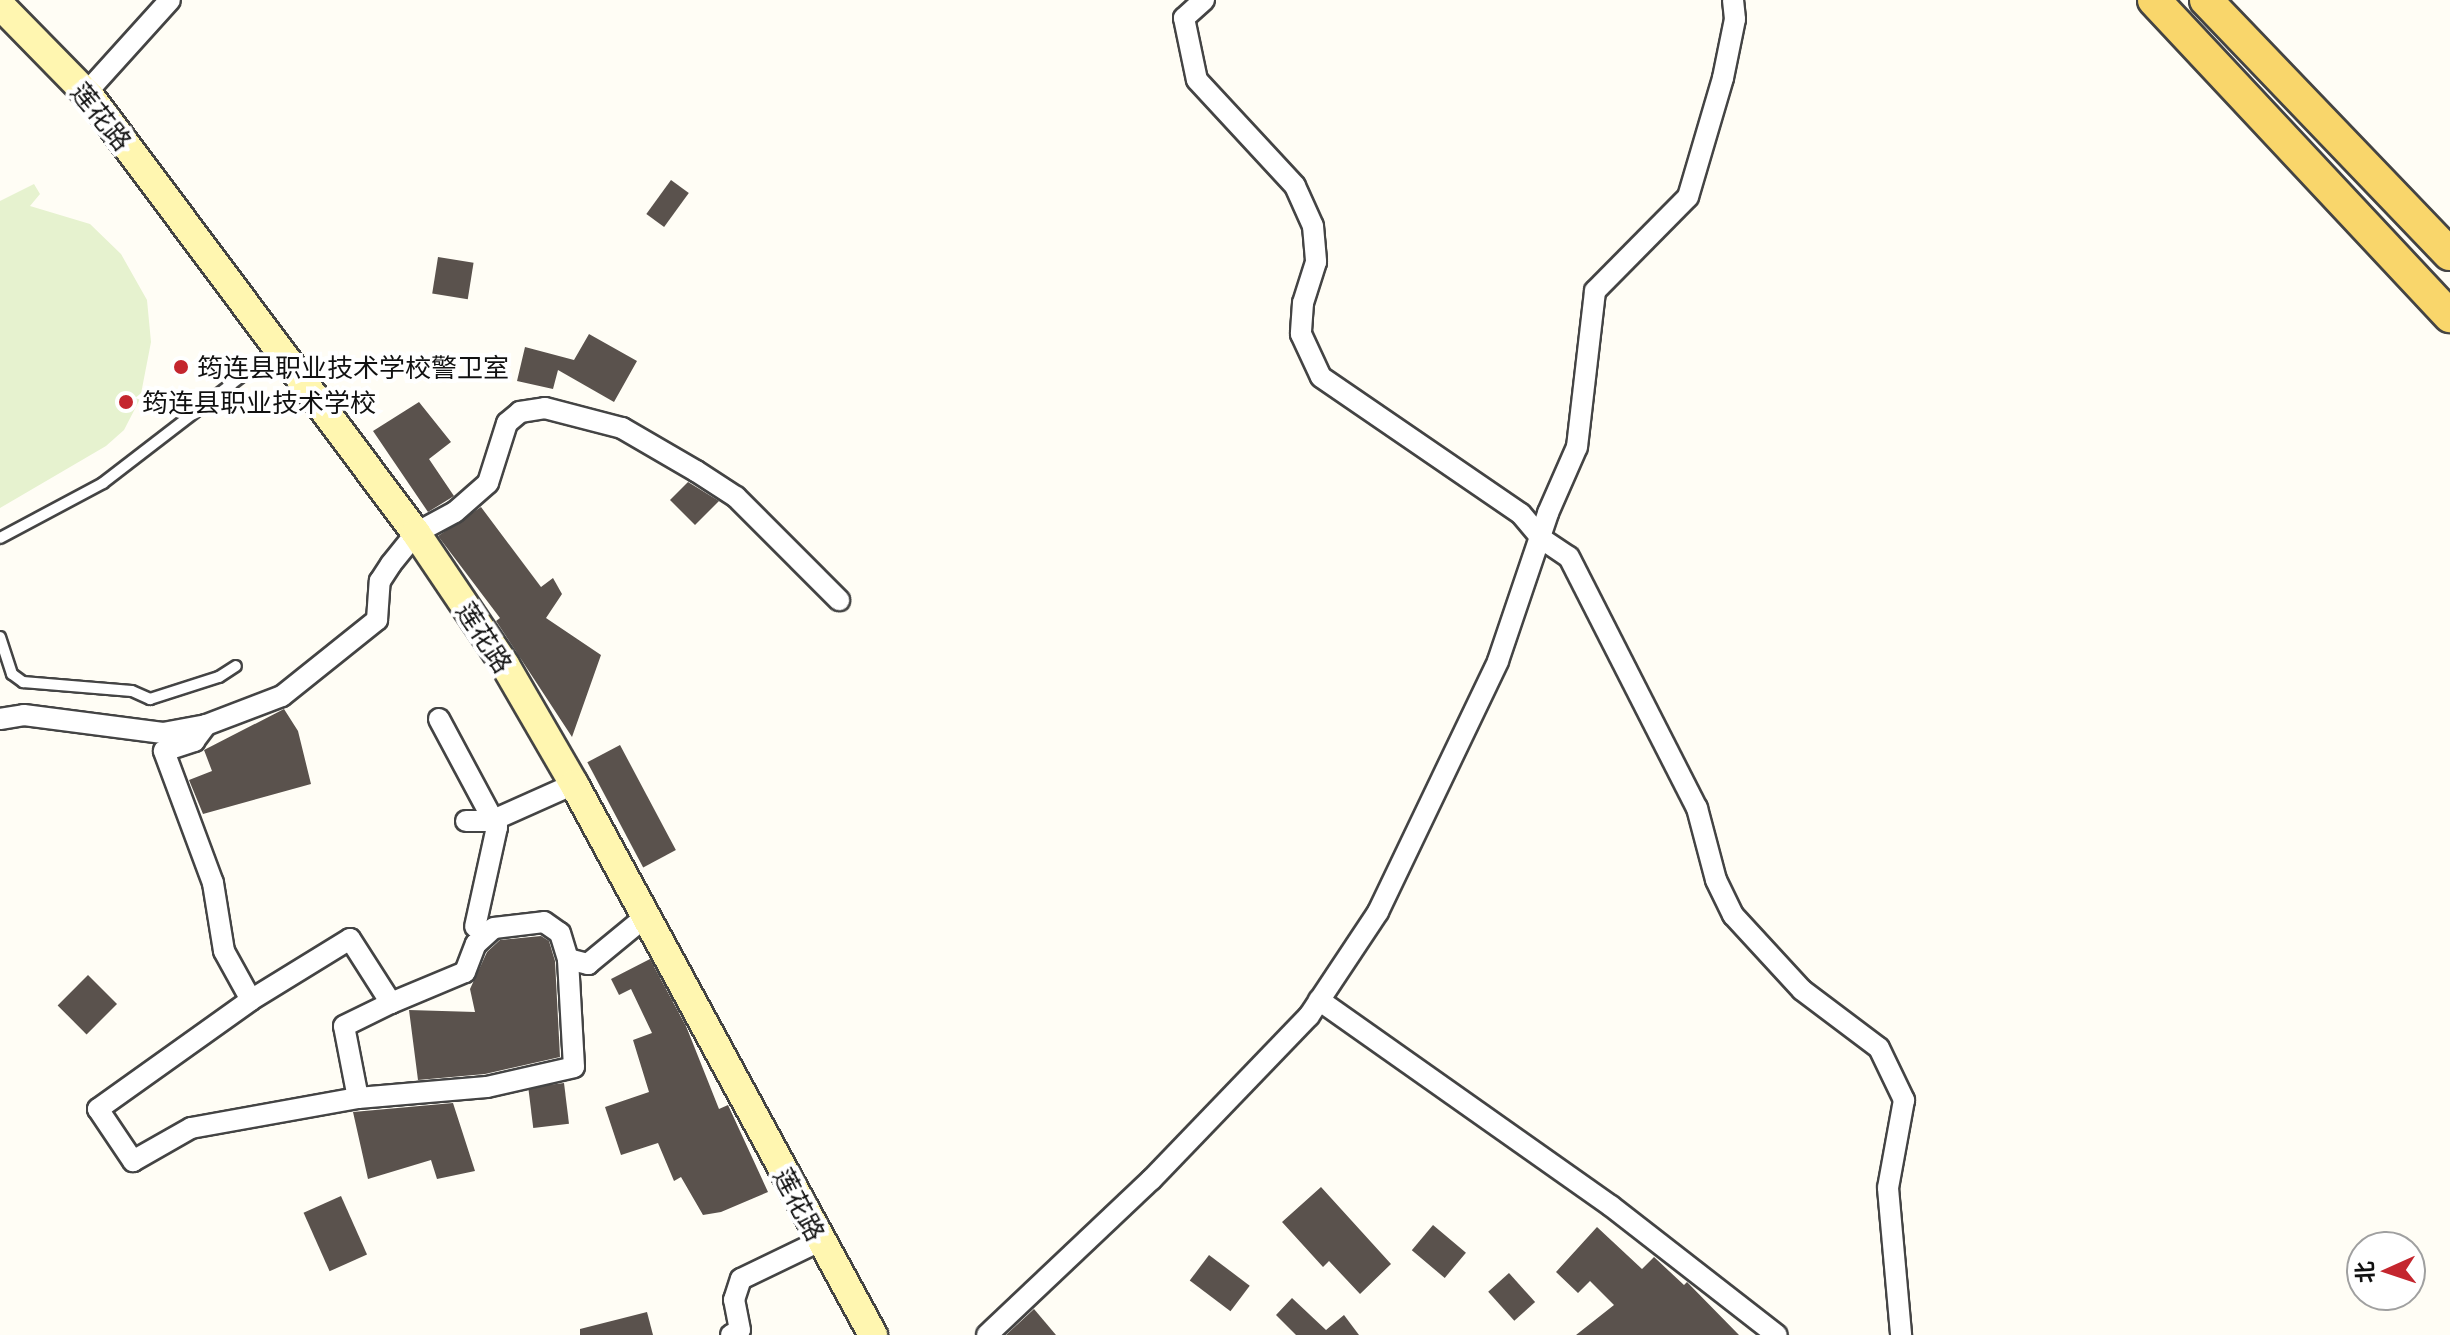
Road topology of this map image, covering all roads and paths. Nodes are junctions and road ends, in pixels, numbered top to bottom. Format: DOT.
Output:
graph roads {
  1 [pos="170,0"];
  2 [pos="1204,0"];
  3 [pos="1733,0"];
  4 [pos="2154,0"];
  5 [pos="2206,0"];
  6 [pos="0,5"];
  7 [pos="86,93"];
  8 [pos="2450,254"];
  9 [pos="2450,316"];
  10 [pos="278,348"];
  11 [pos="416,533"];
  12 [pos="0,538"];
  13 [pos="1542,539"];
  14 [pos="839,600"];
  15 [pos="0,637"];
  16 [pos="236,666"];
  17 [pos="0,719"];
  18 [pos="439,719"];
  19 [pos="206,725"];
  20 [pos="574,784"];
  21 [pos="496,819"];
  22 [pos="466,821"];
  23 [pos="645,917"];
  24 [pos="475,927"];
  25 [pos="568,959"];
  26 [pos="251,1000"];
  27 [pos="1319,1000"];
  28 [pos="391,1003"];
  29 [pos="358,1098"];
  30 [pos="820,1241"];
  31 [pos="731,1335"];
  32 [pos="873,1335"];
  33 [pos="987,1335"];
  34 [pos="1777,1335"];
  35 [pos="1901,1335"];
  1 -- 7 [label="street"];
  2 -- 13 [label="street"];
  3 -- 13 [label="street"];
  4 -- 9 [label="main road"];
  5 -- 8 [label="main road"];
  6 -- 7 [label="main road, 莲花路"];
  7 -- 10 [label="main road, 莲花路"];
  10 -- 11 [label="main road, 莲花路"];
  10 -- 12 [label="lane"];
  11 -- 14 [label="street"];
  11 -- 19 [label="street"];
  11 -- 20 [label="main road, 莲花路"];
  13 -- 27 [label="street"];
  13 -- 35 [label="street"];
  15 -- 16 [label="lane"];
  17 -- 19 [label="street"];
  18 -- 21 [label="street"];
  19 -- 26 [label="street"];
  20 -- 21 [label="street"];
  20 -- 23 [label="main road, 莲花路"];
  21 -- 22 [label="street"];
  21 -- 24 [label="street"];
  23 -- 25 [label="street"];
  23 -- 30 [label="main road, 莲花路"];
  25 -- 28 [label="street"];
  25 -- 29 [label="street"];
  26 -- 28 [label="street"];
  26 -- 29 [label="street"];
  27 -- 33 [label="street"];
  27 -- 34 [label="street"];
  28 -- 29 [label="street"];
  30 -- 31 [label="street"];
  30 -- 32 [label="main road, 莲花路"];
}
